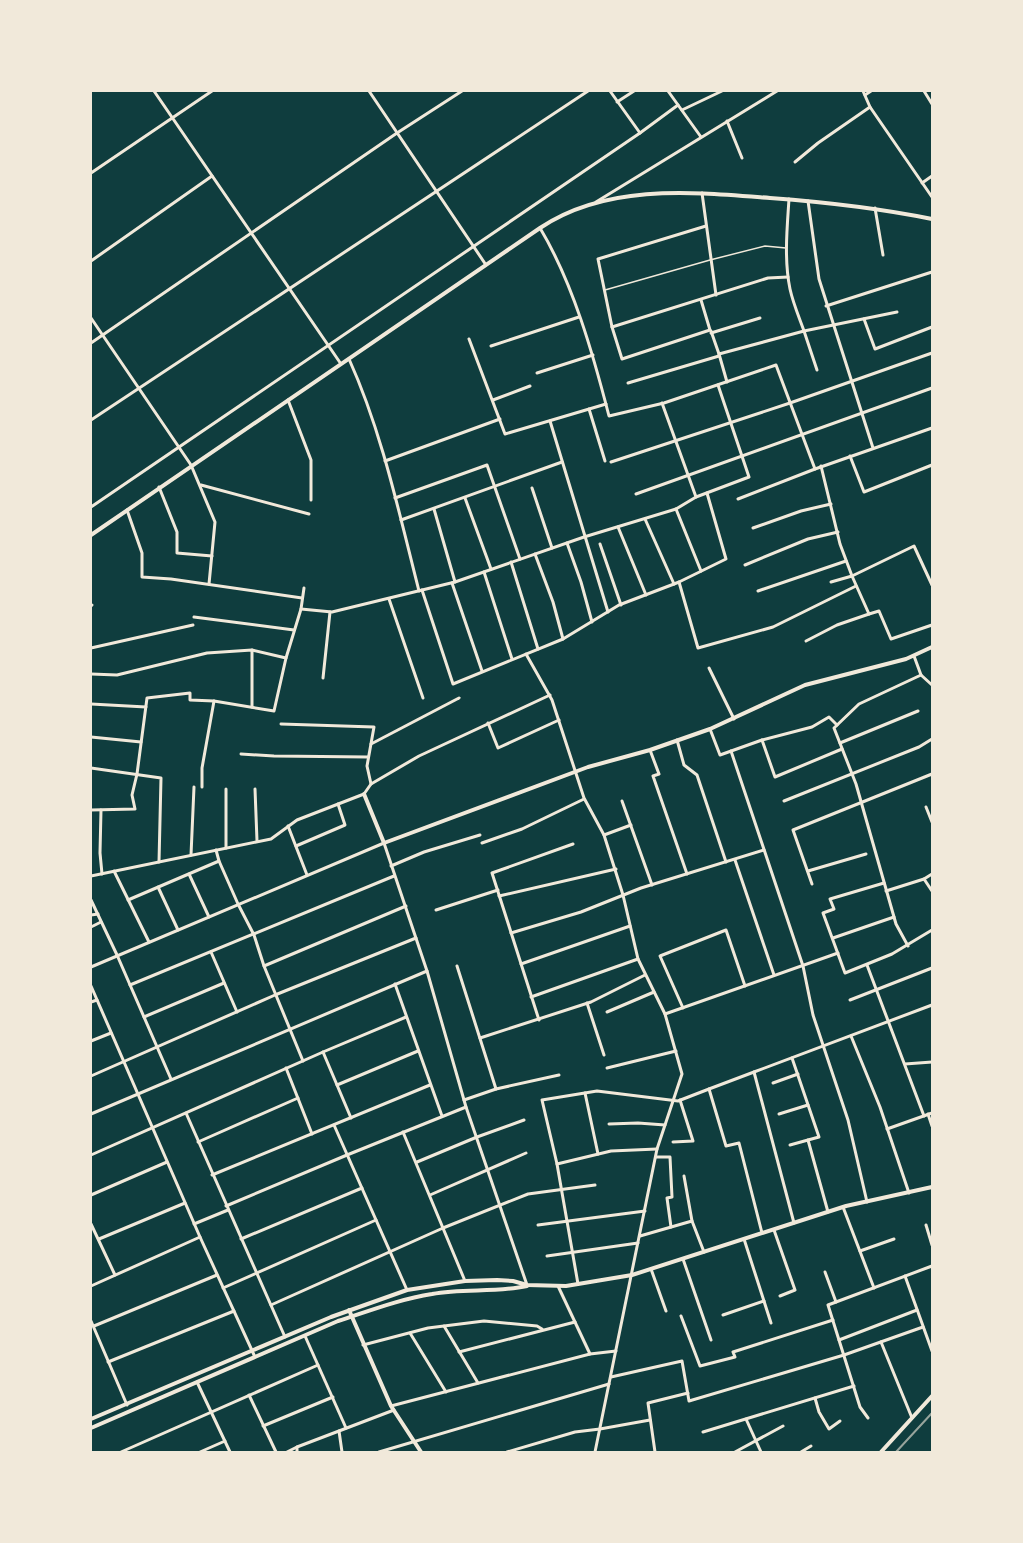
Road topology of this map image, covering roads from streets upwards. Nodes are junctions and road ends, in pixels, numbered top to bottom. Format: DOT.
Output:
graph roads {
  1 [pos="154,91"];
  2 [pos="212,91"];
  3 [pos="369,91"];
  4 [pos="462,91"];
  5 [pos="588,91"];
  6 [pos="610,91"];
  7 [pos="634,91"];
  8 [pos="668,91"];
  9 [pos="722,91"];
  10 [pos="777,91"];
  11 [pos="863,91"];
  12 [pos="871,91"];
  13 [pos="924,91"];
  14 [pos="865,95"];
  15 [pos="618,102"];
  16 [pos="932,104"];
  17 [pos="678,105"];
  18 [pos="870,106"];
  19 [pos="682,110"];
  20 [pos="172,118"];
  21 [pos="727,121"];
  22 [pos="397,133"];
  23 [pos="640,133"];
  24 [pos="701,137"];
  25 [pos="742,158"];
  26 [pos="796,162"];
  27 [pos="91,173"];
  28 [pos="212,176"];
  29 [pos="932,176"];
  30 [pos="922,183"];
  31 [pos="436,192"];
  32 [pos="702,193"];
  33 [pos="932,197"];
  34 [pos="788,200"];
  35 [pos="808,201"];
  36 [pos="595,203"];
  37 [pos="874,208"];
  38 [pos="932,219"];
  39 [pos="706,226"];
  40 [pos="540,228"];
  41 [pos="251,234"];
  42 [pos="474,247"];
  43 [pos="883,256"];
  44 [pos="91,261"];
  45 [pos="486,265"];
  46 [pos="932,272"];
  47 [pos="788,276"];
  48 [pos="289,290"];
  49 [pos="716,295"];
  50 [pos="701,300"];
  51 [pos="826,306"];
  52 [pos="897,312"];
  53 [pos="579,317"];
  54 [pos="91,318"];
  55 [pos="760,318"];
  56 [pos="864,320"];
  57 [pos="833,325"];
  58 [pos="612,327"];
  59 [pos="932,327"];
  60 [pos="711,331"];
  61 [pos="804,331"];
  62 [pos="103,335"];
  63 [pos="469,338"];
  64 [pos="91,343"];
  65 [pos="328,346"];
  66 [pos="491,346"];
  67 [pos="932,353"];
  68 [pos="593,355"];
  69 [pos="719,355"];
  70 [pos="349,359"];
  71 [pos="341,364"];
  72 [pos="817,370"];
  73 [pos="537,373"];
  74 [pos="727,382"];
  75 [pos="851,382"];
  76 [pos="628,383"];
  77 [pos="718,385"];
  78 [pos="530,386"];
  79 [pos="932,388"];
  80 [pos="139,389"];
  81 [pos="288,400"];
  82 [pos="493,400"];
  83 [pos="662,403"];
  84 [pos="790,403"];
  85 [pos="606,404"];
  86 [pos="589,409"];
  87 [pos="861,414"];
  88 [pos="500,419"];
  89 [pos="91,420"];
  90 [pos="550,421"];
  91 [pos="731,423"];
  92 [pos="932,428"];
  93 [pos="802,435"];
  94 [pos="676,441"];
  95 [pos="179,447"];
  96 [pos="873,448"];
  97 [pos="742,456"];
  98 [pos="850,456"];
  99 [pos="385,461"];
  100 [pos="605,461"];
  101 [pos="562,462"];
  102 [pos="611,462"];
  103 [pos="191,465"];
  104 [pos="932,465"];
  105 [pos="821,466"];
  106 [pos="815,469"];
  107 [pos="688,475"];
  108 [pos="201,486"];
  109 [pos="159,487"];
  110 [pos="495,487"];
  111 [pos="532,488"];
  112 [pos="707,493"];
  113 [pos="636,494"];
  114 [pos="696,497"];
  115 [pos="395,498"];
  116 [pos="465,498"];
  117 [pos="738,499"];
  118 [pos="311,500"];
  119 [pos="831,504"];
  120 [pos="91,508"];
  121 [pos="434,509"];
  122 [pos="676,509"];
  123 [pos="127,510"];
  124 [pos="309,514"];
  125 [pos="645,519"];
  126 [pos="401,520"];
  127 [pos="618,527"];
  128 [pos="753,528"];
  129 [pos="838,532"];
  130 [pos="91,535"];
  131 [pos="584,537"];
  132 [pos="567,543"];
  133 [pos="600,544"];
  134 [pos="552,548"];
  135 [pos="535,554"];
  136 [pos="212,556"];
  137 [pos="520,559"];
  138 [pos="846,561"];
  139 [pos="511,562"];
  140 [pos="745,565"];
  141 [pos="491,569"];
  142 [pos="701,571"];
  143 [pos="484,572"];
  144 [pos="852,576"];
  145 [pos="454,582"];
  146 [pos="679,582"];
  147 [pos="831,582"];
  148 [pos="209,584"];
  149 [pos="674,584"];
  150 [pos="932,585"];
  151 [pos="856,586"];
  152 [pos="304,588"];
  153 [pos="420,591"];
  154 [pos="758,591"];
  155 [pos="646,595"];
  156 [pos="302,598"];
  157 [pos="389,598"];
  158 [pos="621,605"];
  159 [pos="301,609"];
  160 [pos="330,612"];
  161 [pos="608,612"];
  162 [pos="869,614"];
  163 [pos="194,617"];
  164 [pos="592,622"];
  165 [pos="193,625"];
  166 [pos="932,625"];
  167 [pos="294,630"];
  168 [pos="563,639"];
  169 [pos="806,641"];
  170 [pos="932,647"];
  171 [pos="91,648"];
  172 [pos="538,649"];
  173 [pos="252,650"];
  174 [pos="526,654"];
  175 [pos="914,656"];
  176 [pos="286,658"];
  177 [pos="512,658"];
  178 [pos="709,668"];
  179 [pos="482,671"];
  180 [pos="91,674"];
  181 [pos="921,675"];
  182 [pos="323,678"];
  183 [pos="932,685"];
  184 [pos="550,695"];
  185 [pos="423,698"];
  186 [pos="459,698"];
  187 [pos="214,701"];
  188 [pos="91,704"];
  189 [pos="146,707"];
  190 [pos="252,707"];
  191 [pos="918,712"];
  192 [pos="734,719"];
  193 [pos="559,720"];
  194 [pos="488,723"];
  195 [pos="281,724"];
  196 [pos="837,725"];
  197 [pos="710,729"];
  198 [pos="91,737"];
  199 [pos="932,739"];
  200 [pos="677,740"];
  201 [pos="762,740"];
  202 [pos="141,742"];
  203 [pos="840,743"];
  204 [pos="371,744"];
  205 [pos="842,749"];
  206 [pos="650,750"];
  207 [pos="731,751"];
  208 [pos="240,754"];
  209 [pos="368,757"];
  210 [pos="91,768"];
  211 [pos="574,772"];
  212 [pos="852,773"];
  213 [pos="137,774"];
  214 [pos="932,774"];
  215 [pos="371,784"];
  216 [pos="194,787"];
  217 [pos="202,787"];
  218 [pos="226,789"];
  219 [pos="255,789"];
  220 [pos="364,794"];
  221 [pos="584,799"];
  222 [pos="622,800"];
  223 [pos="784,801"];
  224 [pos="861,802"];
  225 [pos="338,804"];
  226 [pos="926,807"];
  227 [pos="91,810"];
  228 [pos="101,810"];
  229 [pos="932,822"];
  230 [pos="631,825"];
  231 [pos="288,826"];
  232 [pos="480,835"];
  233 [pos="604,835"];
  234 [pos="257,842"];
  235 [pos="384,843"];
  236 [pos="482,843"];
  237 [pos="573,844"];
  238 [pos="296,846"];
  239 [pos="226,848"];
  240 [pos="216,850"];
  241 [pos="764,850"];
  242 [pos="866,854"];
  243 [pos="191,855"];
  244 [pos="735,860"];
  245 [pos="219,861"];
  246 [pos="159,862"];
  247 [pos="726,862"];
  248 [pos="391,866"];
  249 [pos="616,869"];
  250 [pos="114,871"];
  251 [pos="808,871"];
  252 [pos="102,874"];
  253 [pos="189,874"];
  254 [pos="687,874"];
  255 [pos="932,874"];
  256 [pos="91,876"];
  257 [pos="307,876"];
  258 [pos="394,876"];
  259 [pos="924,879"];
  260 [pos="884,883"];
  261 [pos="812,884"];
  262 [pos="652,885"];
  263 [pos="158,887"];
  264 [pos="498,890"];
  265 [pos="932,890"];
  266 [pos="886,891"];
  267 [pos="623,895"];
  268 [pos="499,896"];
  269 [pos="91,900"];
  270 [pos="128,900"];
  271 [pos="238,904"];
  272 [pos="406,906"];
  273 [pos="436,910"];
  274 [pos="98,914"];
  275 [pos="91,915"];
  276 [pos="209,917"];
  277 [pos="894,917"];
  278 [pos="101,922"];
  279 [pos="91,926"];
  280 [pos="630,926"];
  281 [pos="178,930"];
  282 [pos="932,930"];
  283 [pos="511,933"];
  284 [pos="254,935"];
  285 [pos="416,938"];
  286 [pos="833,938"];
  287 [pos="149,942"];
  288 [pos="908,946"];
  289 [pos="211,952"];
  290 [pos="838,953"];
  291 [pos="118,955"];
  292 [pos="638,959"];
  293 [pos="521,964"];
  294 [pos="867,964"];
  295 [pos="91,966"];
  296 [pos="264,966"];
  297 [pos="457,966"];
  298 [pos="803,966"];
  299 [pos="932,968"];
  300 [pos="427,971"];
  301 [pos="645,975"];
  302 [pos="774,975"];
  303 [pos="224,983"];
  304 [pos="395,984"];
  305 [pos="130,985"];
  306 [pos="91,986"];
  307 [pos="745,986"];
  308 [pos="877,990"];
  309 [pos="654,992"];
  310 [pos="275,995"];
  311 [pos="531,997"];
  312 [pos="97,1000"];
  313 [pos="850,1000"];
  314 [pos="91,1002"];
  315 [pos="587,1003"];
  316 [pos="932,1005"];
  317 [pos="683,1008"];
  318 [pos="237,1012"];
  319 [pos="607,1012"];
  320 [pos="665,1014"];
  321 [pos="144,1017"];
  322 [pos="406,1017"];
  323 [pos="539,1020"];
  324 [pos="889,1021"];
  325 [pos="290,1029"];
  326 [pos="111,1033"];
  327 [pos="851,1036"];
  328 [pos="480,1038"];
  329 [pos="91,1041"];
  330 [pos="157,1047"];
  331 [pos="823,1047"];
  332 [pos="418,1051"];
  333 [pos="676,1051"];
  334 [pos="323,1052"];
  335 [pos="604,1054"];
  336 [pos="792,1058"];
  337 [pos="124,1061"];
  338 [pos="303,1061"];
  339 [pos="932,1062"];
  340 [pos="904,1064"];
  341 [pos="286,1068"];
  342 [pos="607,1068"];
  343 [pos="754,1072"];
  344 [pos="798,1074"];
  345 [pos="559,1075"];
  346 [pos="91,1076"];
  347 [pos="171,1079"];
  348 [pos="772,1083"];
  349 [pos="337,1085"];
  350 [pos="430,1085"];
  351 [pos="496,1089"];
  352 [pos="708,1089"];
  353 [pos="585,1093"];
  354 [pos="138,1094"];
  355 [pos="298,1098"];
  356 [pos="464,1100"];
  357 [pos="680,1100"];
  358 [pos="673,1101"];
  359 [pos="808,1105"];
  360 [pos="466,1107"];
  361 [pos="186,1113"];
  362 [pos="91,1114"];
  363 [pos="779,1114"];
  364 [pos="930,1114"];
  365 [pos="442,1116"];
  366 [pos="924,1116"];
  367 [pos="351,1118"];
  368 [pos="524,1120"];
  369 [pos="609,1124"];
  370 [pos="334,1125"];
  371 [pos="665,1125"];
  372 [pos="932,1126"];
  373 [pos="153,1129"];
  374 [pos="887,1129"];
  375 [pos="403,1132"];
  376 [pos="312,1134"];
  377 [pos="477,1137"];
  378 [pos="808,1140"];
  379 [pos="198,1142"];
  380 [pos="673,1142"];
  381 [pos="790,1146"];
  382 [pos="657,1149"];
  383 [pos="526,1153"];
  384 [pos="598,1154"];
  385 [pos="91,1155"];
  386 [pos="347,1155"];
  387 [pos="656,1157"];
  388 [pos="167,1162"];
  389 [pos="417,1162"];
  390 [pos="557,1164"];
  391 [pos="488,1168"];
  392 [pos="212,1175"];
  393 [pos="684,1176"];
  394 [pos="595,1185"];
  395 [pos="932,1187"];
  396 [pos="362,1188"];
  397 [pos="562,1191"];
  398 [pos="908,1193"];
  399 [pos="430,1195"];
  400 [pos="91,1196"];
  401 [pos="867,1202"];
  402 [pos="185,1203"];
  403 [pos="500,1206"];
  404 [pos="843,1207"];
  405 [pos="227,1208"];
  406 [pos="645,1211"];
  407 [pos="828,1212"];
  408 [pos="376,1220"];
  409 [pos="567,1220"];
  410 [pos="692,1221"];
  411 [pos="794,1223"];
  412 [pos="91,1224"];
  413 [pos="194,1224"];
  414 [pos="538,1225"];
  415 [pos="926,1225"];
  416 [pos="443,1228"];
  417 [pos="671,1228"];
  418 [pos="774,1230"];
  419 [pos="762,1233"];
  420 [pos="640,1236"];
  421 [pos="200,1237"];
  422 [pos="99,1239"];
  423 [pos="241,1239"];
  424 [pos="744,1239"];
  425 [pos="894,1239"];
  426 [pos="638,1243"];
  427 [pos="932,1245"];
  428 [pos="860,1251"];
  429 [pos="391,1252"];
  430 [pos="572,1252"];
  431 [pos="704,1252"];
  432 [pos="547,1256"];
  433 [pos="683,1259"];
  434 [pos="932,1266"];
  435 [pos="651,1269"];
  436 [pos="825,1272"];
  437 [pos="257,1273"];
  438 [pos="115,1275"];
  439 [pos="217,1275"];
  440 [pos="632,1275"];
  441 [pos="905,1276"];
  442 [pos="465,1281"];
  443 [pos="578,1284"];
  444 [pos="91,1286"];
  445 [pos="527,1286"];
  446 [pos="558,1286"];
  447 [pos="223,1288"];
  448 [pos="874,1288"];
  449 [pos="407,1290"];
  450 [pos="780,1296"];
  451 [pos="764,1302"];
  452 [pos="836,1302"];
  453 [pos="271,1304"];
  454 [pos="349,1310"];
  455 [pos="917,1310"];
  456 [pos="234,1311"];
  457 [pos="666,1311"];
  458 [pos="723,1315"];
  459 [pos="681,1316"];
  460 [pos="352,1317"];
  461 [pos="833,1320"];
  462 [pos="91,1321"];
  463 [pos="575,1322"];
  464 [pos="771,1323"];
  465 [pos="94,1326"];
  466 [pos="444,1326"];
  467 [pos="923,1327"];
  468 [pos="542,1329"];
  469 [pos="410,1333"];
  470 [pos="305,1336"];
  471 [pos="285,1337"];
  472 [pos="711,1340"];
  473 [pos="839,1340"];
  474 [pos="882,1342"];
  475 [pos="363,1345"];
  476 [pos="252,1350"];
  477 [pos="616,1351"];
  478 [pos="932,1351"];
  479 [pos="459,1352"];
  480 [pos="590,1354"];
  481 [pos="844,1355"];
  482 [pos="255,1357"];
  483 [pos="108,1362"];
  484 [pos="318,1365"];
  485 [pos="611,1377"];
  486 [pos="197,1382"];
  487 [pos="478,1383"];
  488 [pos="609,1384"];
  489 [pos="854,1386"];
  490 [pos="446,1392"];
  491 [pos="688,1393"];
  492 [pos="249,1395"];
  493 [pos="932,1396"];
  494 [pos="333,1397"];
  495 [pos="815,1398"];
  496 [pos="127,1404"];
  497 [pos="392,1408"];
  498 [pos="211,1412"];
  499 [pos="868,1418"];
  500 [pos="912,1418"];
  501 [pos="91,1419"];
  502 [pos="746,1419"];
  503 [pos="650,1420"];
  504 [pos="840,1421"];
  505 [pos="263,1426"];
  506 [pos="783,1426"];
  507 [pos="91,1428"];
  508 [pos="346,1428"];
  509 [pos="600,1429"];
  510 [pos="339,1431"];
  511 [pos="703,1432"];
  512 [pos="756,1440"];
  513 [pos="225,1441"];
  514 [pos="414,1442"];
  515 [pos="811,1446"];
  516 [pos="297,1447"];
  517 [pos="121,1452"];
  518 [pos="200,1452"];
  519 [pos="230,1452"];
  520 [pos="276,1452"];
  521 [pos="287,1452"];
  522 [pos="297,1452"];
  523 [pos="342,1452"];
  524 [pos="379,1452"];
  525 [pos="421,1452"];
  526 [pos="507,1452"];
  527 [pos="596,1452"];
  528 [pos="655,1452"];
  529 [pos="735,1452"];
  530 [pos="761,1452"];
  531 [pos="801,1452"];
  532 [pos="881,1452"];
  1 -- 20 [label="street"];
  2 -- 20 [label="street"];
  3 -- 22 [label="street"];
  4 -- 22 [label="street"];
  5 -- 31 [label="street"];
  6 -- 15 [label="street"];
  7 -- 15 [label="street"];
  8 -- 17 [label="street"];
  9 -- 19 [label="street"];
  10 -- 21 [label="street"];
  11 -- 14 [label="street"];
  12 -- 14 [label="street"];
  13 -- 16 [label="street"];
  14 -- 18 [label="street"];
  15 -- 23 [label="street"];
  17 -- 19 [label="street"];
  17 -- 23 [label="street"];
  18 -- 26 [label="street"];
  18 -- 30 [label="street"];
  19 -- 24 [label="street"];
  20 -- 27 [label="street"];
  20 -- 28 [label="street"];
  21 -- 24 [label="street"];
  21 -- 25 [label="street"];
  22 -- 31 [label="street"];
  22 -- 41 [label="street"];
  23 -- 42 [label="street"];
  24 -- 36 [label="street"];
  28 -- 41 [label="street"];
  28 -- 44 [label="street"];
  29 -- 30 [label="street"];
  30 -- 33 [label="street"];
  31 -- 42 [label="street"];
  31 -- 48 [label="street"];
  32 -- 34 [label="street"];
  32 -- 36 [label="street"];
  32 -- 39 [label="street"];
  34 -- 35 [label="street"];
  34 -- 47 [label="street"];
  35 -- 37 [label="street"];
  35 -- 51 [label="street"];
  36 -- 40 [label="street"];
  37 -- 38 [label="street"];
  37 -- 43 [label="street"];
  39 -- 49 [label="street"];
  39 -- 58 [label="street"];
  40 -- 45 [label="street"];
  40 -- 53 [label="street"];
  41 -- 48 [label="street"];
  41 -- 62 [label="street"];
  42 -- 45 [label="street"];
  42 -- 65 [label="street"];
  45 -- 70 [label="street"];
  46 -- 51 [label="street"];
  47 -- 49 [label="street"];
  47 -- 61 [label="street"];
  48 -- 65 [label="street"];
  48 -- 80 [label="street"];
  49 -- 50 [label="street"];
  50 -- 58 [label="street"];
  50 -- 60 [label="street"];
  51 -- 57 [label="street"];
  52 -- 56 [label="street"];
  53 -- 66 [label="street"];
  53 -- 68 [label="street"];
  54 -- 62 [label="street"];
  55 -- 60 [label="street"];
  56 -- 57 [label="street"];
  56 -- 59 [label="street"];
  57 -- 61 [label="street"];
  57 -- 75 [label="street"];
  58 -- 60 [label="street"];
  60 -- 69 [label="street"];
  61 -- 69 [label="street"];
  61 -- 72 [label="street"];
  62 -- 64 [label="street"];
  62 -- 80 [label="street"];
  63 -- 82 [label="street"];
  65 -- 71 [label="street"];
  65 -- 95 [label="street"];
  67 -- 75 [label="street"];
  68 -- 73 [label="street"];
  68 -- 85 [label="street"];
  69 -- 74 [label="street"];
  69 -- 76 [label="street"];
  70 -- 71 [label="street"];
  70 -- 99 [label="street"];
  71 -- 81 [label="street"];
  74 -- 77 [label="street"];
  74 -- 84 [label="street"];
  75 -- 84 [label="street"];
  75 -- 87 [label="street"];
  77 -- 83 [label="street"];
  77 -- 91 [label="street"];
  78 -- 82 [label="street"];
  79 -- 87 [label="street"];
  80 -- 89 [label="street"];
  80 -- 95 [label="street"];
  81 -- 103 [label="street"];
  81 -- 118 [label="street"];
  82 -- 88 [label="street"];
  83 -- 85 [label="street"];
  83 -- 94 [label="street"];
  84 -- 91 [label="street"];
  84 -- 93 [label="street"];
  85 -- 86 [label="street"];
  86 -- 90 [label="street"];
  86 -- 100 [label="street"];
  87 -- 93 [label="street"];
  87 -- 96 [label="street"];
  88 -- 90 [label="street"];
  88 -- 99 [label="street"];
  90 -- 101 [label="street"];
  91 -- 94 [label="street"];
  91 -- 97 [label="street"];
  92 -- 96 [label="street"];
  93 -- 97 [label="street"];
  93 -- 106 [label="street"];
  94 -- 102 [label="street"];
  94 -- 107 [label="street"];
  95 -- 103 [label="street"];
  95 -- 120 [label="street"];
  96 -- 98 [label="street"];
  97 -- 107 [label="street"];
  97 -- 112 [label="street"];
  98 -- 104 [label="street"];
  98 -- 105 [label="street"];
  99 -- 115 [label="street"];
  101 -- 110 [label="street"];
  101 -- 131 [label="street"];
  103 -- 108 [label="street"];
  103 -- 109 [label="street"];
  105 -- 106 [label="street"];
  105 -- 119 [label="street"];
  106 -- 117 [label="street"];
  107 -- 113 [label="street"];
  107 -- 114 [label="street"];
  108 -- 124 [label="street"];
  108 -- 136 [label="street"];
  109 -- 123 [label="street"];
  109 -- 136 [label="street"];
  110 -- 115 [label="street"];
  110 -- 116 [label="street"];
  110 -- 137 [label="street"];
  111 -- 134 [label="street"];
  112 -- 114 [label="street"];
  112 -- 142 [label="street"];
  114 -- 122 [label="street"];
  115 -- 126 [label="street"];
  116 -- 121 [label="street"];
  116 -- 141 [label="street"];
  119 -- 128 [label="street"];
  119 -- 129 [label="street"];
  121 -- 126 [label="street"];
  121 -- 145 [label="street"];
  122 -- 125 [label="street"];
  122 -- 142 [label="street"];
  123 -- 130 [label="street"];
  123 -- 148 [label="street"];
  125 -- 127 [label="street"];
  125 -- 149 [label="street"];
  126 -- 153 [label="street"];
  127 -- 131 [label="street"];
  127 -- 155 [label="street"];
  129 -- 138 [label="street"];
  129 -- 140 [label="street"];
  131 -- 132 [label="street"];
  131 -- 161 [label="street"];
  132 -- 134 [label="street"];
  132 -- 164 [label="street"];
  133 -- 158 [label="street"];
  134 -- 135 [label="street"];
  135 -- 137 [label="street"];
  135 -- 168 [label="street"];
  136 -- 148 [label="street"];
  137 -- 139 [label="street"];
  138 -- 144 [label="street"];
  138 -- 154 [label="street"];
  139 -- 141 [label="street"];
  139 -- 172 [label="street"];
  141 -- 143 [label="street"];
  142 -- 146 [label="street"];
  143 -- 145 [label="street"];
  143 -- 177 [label="street"];
  144 -- 147 [label="street"];
  144 -- 150 [label="street"];
  144 -- 151 [label="street"];
  145 -- 153 [label="street"];
  145 -- 179 [label="street"];
  146 -- 149 [label="street"];
  146 -- 151 [label="street"];
  148 -- 156 [label="street"];
  149 -- 155 [label="street"];
  151 -- 162 [label="street"];
  152 -- 156 [label="street"];
  153 -- 157 [label="street"];
  153 -- 179 [label="street"];
  155 -- 158 [label="street"];
  156 -- 159 [label="street"];
  157 -- 160 [label="street"];
  157 -- 185 [label="street"];
  158 -- 161 [label="street"];
  159 -- 160 [label="street"];
  159 -- 167 [label="street"];
  160 -- 182 [label="street"];
  161 -- 164 [label="street"];
  162 -- 166 [label="street"];
  162 -- 169 [label="street"];
  163 -- 167 [label="street"];
  164 -- 168 [label="street"];
  165 -- 171 [label="street"];
  167 -- 176 [label="street"];
  168 -- 172 [label="street"];
  170 -- 175 [label="street"];
  172 -- 174 [label="street"];
  173 -- 176 [label="street"];
  173 -- 180 [label="street"];
  173 -- 190 [label="street"];
  174 -- 177 [label="street"];
  174 -- 184 [label="street"];
  175 -- 181 [label="street"];
  175 -- 192 [label="street"];
  176 -- 190 [label="street"];
  177 -- 179 [label="street"];
  178 -- 192 [label="street"];
  181 -- 183 [label="street"];
  181 -- 196 [label="street"];
  184 -- 193 [label="street"];
  184 -- 194 [label="street"];
  186 -- 204 [label="street"];
  187 -- 189 [label="street"];
  187 -- 190 [label="street"];
  187 -- 217 [label="street"];
  188 -- 189 [label="street"];
  189 -- 202 [label="street"];
  191 -- 203 [label="street"];
  192 -- 197 [label="street"];
  193 -- 194 [label="street"];
  193 -- 211 [label="street"];
  194 -- 215 [label="street"];
  195 -- 204 [label="street"];
  196 -- 201 [label="street"];
  196 -- 203 [label="street"];
  197 -- 200 [label="street"];
  197 -- 207 [label="street"];
  198 -- 202 [label="street"];
  199 -- 212 [label="street"];
  200 -- 206 [label="street"];
  200 -- 247 [label="street"];
  201 -- 205 [label="street"];
  201 -- 207 [label="street"];
  202 -- 213 [label="street"];
  203 -- 205 [label="street"];
  204 -- 209 [label="street"];
  205 -- 212 [label="street"];
  206 -- 211 [label="street"];
  206 -- 254 [label="street"];
  207 -- 241 [label="street"];
  208 -- 209 [label="street"];
  209 -- 215 [label="street"];
  210 -- 213 [label="street"];
  211 -- 221 [label="street"];
  211 -- 235 [label="street"];
  212 -- 223 [label="street"];
  212 -- 224 [label="street"];
  213 -- 228 [label="street"];
  213 -- 246 [label="street"];
  214 -- 224 [label="street"];
  215 -- 220 [label="street"];
  216 -- 243 [label="street"];
  218 -- 239 [label="street"];
  219 -- 234 [label="street"];
  220 -- 225 [label="street"];
  220 -- 235 [label="street"];
  221 -- 233 [label="street"];
  221 -- 236 [label="street"];
  222 -- 230 [label="street"];
  224 -- 251 [label="street"];
  224 -- 260 [label="street"];
  225 -- 231 [label="street"];
  225 -- 238 [label="street"];
  226 -- 229 [label="street"];
  227 -- 228 [label="street"];
  228 -- 252 [label="street"];
  230 -- 233 [label="street"];
  230 -- 262 [label="street"];
  231 -- 234 [label="street"];
  231 -- 238 [label="street"];
  232 -- 248 [label="street"];
  233 -- 249 [label="street"];
  234 -- 239 [label="street"];
  235 -- 248 [label="street"];
  235 -- 257 [label="street"];
  237 -- 264 [label="street"];
  238 -- 257 [label="street"];
  239 -- 240 [label="street"];
  240 -- 243 [label="street"];
  240 -- 245 [label="street"];
  241 -- 244 [label="street"];
  241 -- 298 [label="street"];
  242 -- 251 [label="street"];
  243 -- 246 [label="street"];
  244 -- 247 [label="street"];
  244 -- 302 [label="street"];
  245 -- 253 [label="street"];
  245 -- 271 [label="street"];
  246 -- 250 [label="street"];
  247 -- 254 [label="street"];
  248 -- 258 [label="street"];
  249 -- 267 [label="street"];
  249 -- 268 [label="street"];
  250 -- 252 [label="street"];
  250 -- 270 [label="street"];
  251 -- 261 [label="street"];
  252 -- 256 [label="street"];
  253 -- 263 [label="street"];
  253 -- 276 [label="street"];
  254 -- 262 [label="street"];
  255 -- 259 [label="street"];
  257 -- 271 [label="street"];
  258 -- 272 [label="street"];
  258 -- 284 [label="street"];
  259 -- 265 [label="street"];
  259 -- 266 [label="street"];
  260 -- 266 [label="street"];
  260 -- 286 [label="street"];
  262 -- 267 [label="street"];
  263 -- 270 [label="street"];
  263 -- 281 [label="street"];
  264 -- 268 [label="street"];
  264 -- 273 [label="street"];
  266 -- 277 [label="street"];
  267 -- 280 [label="street"];
  267 -- 283 [label="street"];
  268 -- 283 [label="street"];
  269 -- 274 [label="street"];
  270 -- 287 [label="street"];
  271 -- 276 [label="street"];
  271 -- 284 [label="street"];
  272 -- 285 [label="street"];
  272 -- 296 [label="street"];
  274 -- 275 [label="street"];
  274 -- 278 [label="street"];
  276 -- 281 [label="street"];
  277 -- 286 [label="street"];
  277 -- 288 [label="street"];
  278 -- 279 [label="street"];
  278 -- 291 [label="street"];
  280 -- 292 [label="street"];
  280 -- 293 [label="street"];
  281 -- 287 [label="street"];
  282 -- 288 [label="street"];
  283 -- 293 [label="street"];
  284 -- 289 [label="street"];
  284 -- 296 [label="street"];
  285 -- 300 [label="street"];
  285 -- 310 [label="street"];
  286 -- 290 [label="street"];
  287 -- 291 [label="street"];
  288 -- 294 [label="street"];
  289 -- 303 [label="street"];
  289 -- 305 [label="street"];
  290 -- 294 [label="street"];
  290 -- 298 [label="street"];
  291 -- 295 [label="street"];
  291 -- 305 [label="street"];
  292 -- 301 [label="street"];
  292 -- 311 [label="street"];
  293 -- 311 [label="street"];
  294 -- 308 [label="street"];
  296 -- 310 [label="street"];
  297 -- 328 [label="street"];
  298 -- 302 [label="street"];
  298 -- 331 [label="street"];
  299 -- 308 [label="street"];
  300 -- 304 [label="street"];
  300 -- 356 [label="street"];
  301 -- 309 [label="street"];
  301 -- 315 [label="street"];
  302 -- 307 [label="street"];
  303 -- 318 [label="street"];
  303 -- 321 [label="street"];
  304 -- 322 [label="street"];
  304 -- 325 [label="street"];
  305 -- 321 [label="street"];
  306 -- 312 [label="street"];
  307 -- 317 [label="street"];
  307 -- 317 [label="street"];
  308 -- 313 [label="street"];
  308 -- 324 [label="street"];
  309 -- 319 [label="street"];
  309 -- 320 [label="street"];
  310 -- 318 [label="street"];
  310 -- 325 [label="street"];
  311 -- 323 [label="street"];
  312 -- 314 [label="street"];
  312 -- 326 [label="street"];
  315 -- 323 [label="street"];
  315 -- 335 [label="street"];
  316 -- 324 [label="street"];
  317 -- 320 [label="street"];
  318 -- 330 [label="street"];
  320 -- 333 [label="street"];
  321 -- 330 [label="street"];
  322 -- 332 [label="street"];
  322 -- 334 [label="street"];
  323 -- 328 [label="street"];
  324 -- 327 [label="street"];
  324 -- 340 [label="street"];
  325 -- 338 [label="street"];
  325 -- 347 [label="street"];
  326 -- 329 [label="street"];
  326 -- 337 [label="street"];
  327 -- 331 [label="street"];
  327 -- 374 [label="street"];
  328 -- 351 [label="street"];
  330 -- 337 [label="street"];
  330 -- 347 [label="street"];
  331 -- 336 [label="street"];
  331 -- 401 [label="street"];
  332 -- 349 [label="street"];
  332 -- 350 [label="street"];
  333 -- 342 [label="street"];
  333 -- 358 [label="street"];
  334 -- 338 [label="street"];
  334 -- 349 [label="street"];
  336 -- 343 [label="street"];
  336 -- 344 [label="street"];
  337 -- 346 [label="street"];
  337 -- 354 [label="street"];
  338 -- 341 [label="street"];
  339 -- 340 [label="street"];
  340 -- 366 [label="street"];
  341 -- 355 [label="street"];
  341 -- 361 [label="street"];
  343 -- 352 [label="street"];
  343 -- 411 [label="street"];
  344 -- 348 [label="street"];
  344 -- 359 [label="street"];
  345 -- 351 [label="street"];
  347 -- 354 [label="street"];
  349 -- 367 [label="street"];
  350 -- 365 [label="street"];
  350 -- 367 [label="street"];
  351 -- 356 [label="street"];
  352 -- 357 [label="street"];
  352 -- 419 [label="street"];
  353 -- 358 [label="street"];
  353 -- 384 [label="street"];
  353 -- 390 [label="street"];
  354 -- 362 [label="street"];
  354 -- 373 [label="street"];
  355 -- 376 [label="street"];
  355 -- 379 [label="street"];
  356 -- 360 [label="street"];
  357 -- 358 [label="street"];
  357 -- 380 [label="street"];
  358 -- 371 [label="street"];
  359 -- 363 [label="street"];
  359 -- 378 [label="street"];
  360 -- 365 [label="street"];
  360 -- 377 [label="street"];
  361 -- 373 [label="street"];
  361 -- 379 [label="street"];
  364 -- 366 [label="street"];
  364 -- 372 [label="street"];
  365 -- 375 [label="street"];
  366 -- 374 [label="street"];
  367 -- 370 [label="street"];
  368 -- 377 [label="street"];
  369 -- 371 [label="street"];
  370 -- 376 [label="street"];
  370 -- 386 [label="street"];
  371 -- 382 [label="street"];
  373 -- 385 [label="street"];
  373 -- 388 [label="street"];
  374 -- 398 [label="street"];
  375 -- 386 [label="street"];
  375 -- 389 [label="street"];
  376 -- 392 [label="street"];
  377 -- 389 [label="street"];
  377 -- 391 [label="street"];
  378 -- 381 [label="street"];
  378 -- 407 [label="street"];
  379 -- 392 [label="street"];
  382 -- 384 [label="street"];
  382 -- 387 [label="street"];
  383 -- 391 [label="street"];
  384 -- 390 [label="street"];
  386 -- 396 [label="street"];
  386 -- 405 [label="street"];
  387 -- 406 [label="street"];
  387 -- 417 [label="street"];
  388 -- 400 [label="street"];
  388 -- 402 [label="street"];
  389 -- 399 [label="street"];
  390 -- 397 [label="street"];
  391 -- 399 [label="street"];
  391 -- 403 [label="street"];
  392 -- 405 [label="street"];
  393 -- 410 [label="street"];
  394 -- 397 [label="street"];
  395 -- 398 [label="street"];
  396 -- 408 [label="street"];
  396 -- 423 [label="street"];
  397 -- 403 [label="street"];
  397 -- 409 [label="street"];
  398 -- 401 [label="street"];
  399 -- 416 [label="street"];
  401 -- 404 [label="street"];
  402 -- 413 [label="street"];
  402 -- 422 [label="street"];
  403 -- 416 [label="street"];
  403 -- 445 [label="street"];
  404 -- 407 [label="street"];
  404 -- 428 [label="street"];
  405 -- 413 [label="street"];
  405 -- 423 [label="street"];
  406 -- 409 [label="street"];
  406 -- 420 [label="street"];
  407 -- 411 [label="street"];
  408 -- 429 [label="street"];
  408 -- 437 [label="street"];
  409 -- 414 [label="street"];
  409 -- 430 [label="street"];
  410 -- 417 [label="street"];
  410 -- 431 [label="street"];
  411 -- 418 [label="street"];
  412 -- 422 [label="street"];
  413 -- 421 [label="street"];
  415 -- 427 [label="street"];
  416 -- 429 [label="street"];
  416 -- 442 [label="street"];
  417 -- 420 [label="street"];
  418 -- 419 [label="street"];
  418 -- 450 [label="street"];
  419 -- 424 [label="street"];
  420 -- 426 [label="street"];
  421 -- 438 [label="street"];
  421 -- 439 [label="street"];
  422 -- 438 [label="street"];
  423 -- 437 [label="street"];
  424 -- 431 [label="street"];
  424 -- 451 [label="street"];
  425 -- 428 [label="street"];
  426 -- 430 [label="street"];
  426 -- 440 [label="street"];
  428 -- 448 [label="street"];
  429 -- 449 [label="street"];
  429 -- 453 [label="street"];
  430 -- 432 [label="street"];
  430 -- 443 [label="street"];
  431 -- 433 [label="street"];
  433 -- 435 [label="street"];
  433 -- 472 [label="street"];
  434 -- 441 [label="street"];
  435 -- 440 [label="street"];
  435 -- 457 [label="street"];
  436 -- 452 [label="street"];
  437 -- 447 [label="street"];
  437 -- 453 [label="street"];
  438 -- 444 [label="street"];
  439 -- 447 [label="street"];
  439 -- 465 [label="street"];
  440 -- 443 [label="street"];
  440 -- 477 [label="street"];
  441 -- 448 [label="street"];
  441 -- 455 [label="street"];
  442 -- 445 [label="street"];
  442 -- 449 [label="street"];
  443 -- 446 [label="street"];
  445 -- 446 [label="street"];
  445 -- 460 [label="street"];
  446 -- 463 [label="street"];
  447 -- 456 [label="street"];
  448 -- 452 [label="street"];
  449 -- 454 [label="street"];
  451 -- 458 [label="street"];
  451 -- 464 [label="street"];
  452 -- 461 [label="street"];
  453 -- 471 [label="street"];
  454 -- 460 [label="street"];
  454 -- 471 [label="street"];
  455 -- 467 [label="street"];
  455 -- 473 [label="street"];
  456 -- 476 [label="street"];
  456 -- 483 [label="street"];
  459 -- 461 [label="street"];
  460 -- 470 [label="street"];
  460 -- 475 [label="street"];
  461 -- 473 [label="street"];
  462 -- 465 [label="street"];
  463 -- 468 [label="street"];
  463 -- 480 [label="street"];
  465 -- 483 [label="street"];
  466 -- 468 [label="street"];
  466 -- 469 [label="street"];
  466 -- 479 [label="street"];
  467 -- 474 [label="street"];
  467 -- 478 [label="street"];
  468 -- 479 [label="street"];
  469 -- 475 [label="street"];
  469 -- 490 [label="street"];
  470 -- 482 [label="street"];
  470 -- 484 [label="street"];
  471 -- 476 [label="street"];
  473 -- 481 [label="street"];
  474 -- 481 [label="street"];
  474 -- 500 [label="street"];
  475 -- 497 [label="street"];
  476 -- 482 [label="street"];
  476 -- 496 [label="street"];
  477 -- 480 [label="street"];
  477 -- 485 [label="street"];
  479 -- 487 [label="street"];
  480 -- 487 [label="street"];
  481 -- 489 [label="street"];
  481 -- 491 [label="street"];
  482 -- 486 [label="street"];
  483 -- 496 [label="street"];
  484 -- 492 [label="street"];
  484 -- 494 [label="street"];
  485 -- 488 [label="street"];
  485 -- 491 [label="street"];
  486 -- 498 [label="street"];
  486 -- 507 [label="street"];
  487 -- 490 [label="street"];
  488 -- 509 [label="street"];
  488 -- 514 [label="street"];
  489 -- 495 [label="street"];
  489 -- 499 [label="street"];
  490 -- 497 [label="street"];
  491 -- 503 [label="street"];
  492 -- 498 [label="street"];
  492 -- 505 [label="street"];
  493 -- 500 [label="street"];
  494 -- 505 [label="street"];
  494 -- 508 [label="street"];
  495 -- 502 [label="street"];
  495 -- 504 [label="street"];
  496 -- 501 [label="street"];
  497 -- 508 [label="street"];
  497 -- 514 [label="street"];
  498 -- 513 [label="street"];
  498 -- 517 [label="street"];
  500 -- 532 [label="street"];
  502 -- 511 [label="street"];
  502 -- 512 [label="street"];
  503 -- 509 [label="street"];
  503 -- 528 [label="street"];
  505 -- 520 [label="street"];
  506 -- 512 [label="street"];
  508 -- 510 [label="street"];
  509 -- 526 [label="street"];
  509 -- 527 [label="street"];
  510 -- 516 [label="street"];
  510 -- 523 [label="street"];
  512 -- 529 [label="street"];
  512 -- 530 [label="street"];
  513 -- 518 [label="street"];
  513 -- 519 [label="street"];
  514 -- 524 [label="street"];
  514 -- 525 [label="street"];
  515 -- 531 [label="street"];
  516 -- 521 [label="street"];
  516 -- 522 [label="street"];
}
